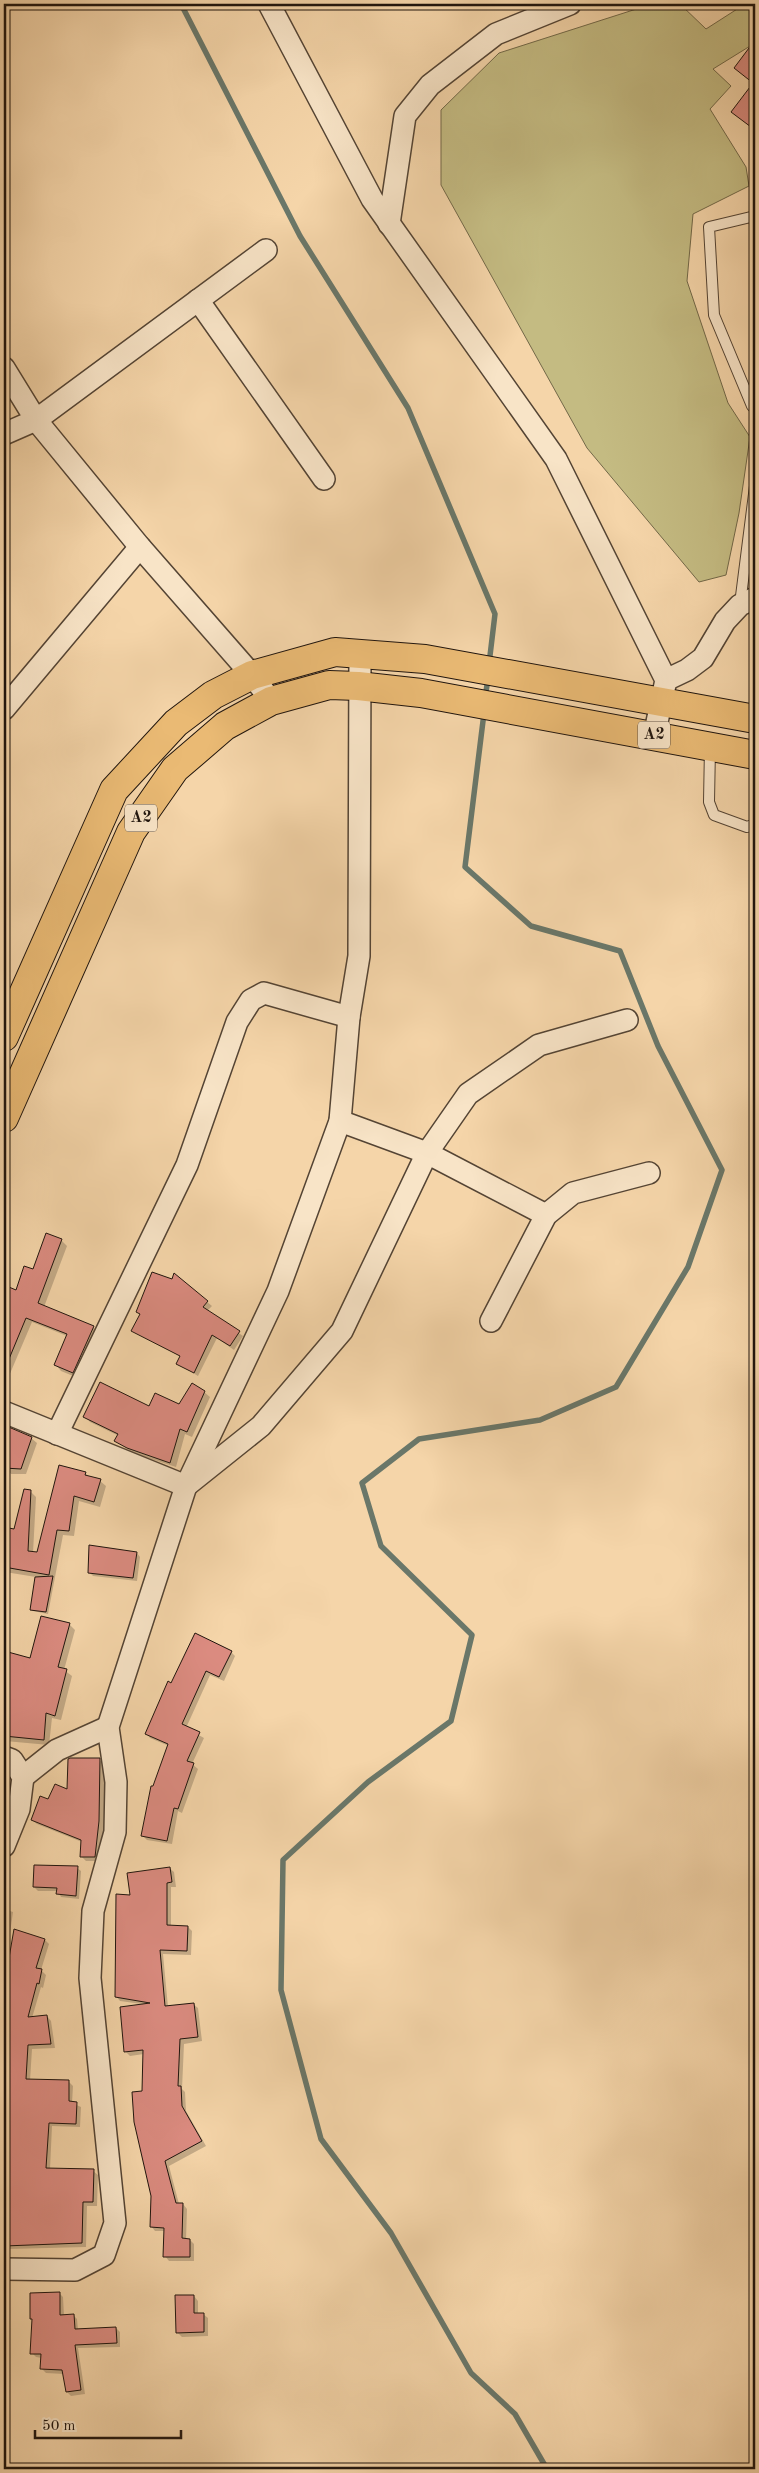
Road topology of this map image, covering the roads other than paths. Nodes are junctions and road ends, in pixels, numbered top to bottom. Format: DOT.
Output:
graph roads {
  1 [pos="269,4"];
  2 [pos="570,4"];
  3 [pos="755,216"];
  4 [pos="390,224"];
  5 [pos="266,250"];
  6 [pos="198,300"];
  7 [pos="4,368"];
  8 [pos="755,408"];
  9 [pos="36,420"];
  10 [pos="4,434"];
  11 [pos="324,479"];
  12 [pos="755,486"];
  13 [pos="140,547"];
  14 [pos="748,601"];
  15 [pos="360,653"];
  16 [pos="252,675"];
  17 [pos="358,686"];
  18 [pos="664,691"];
  19 [pos="271,701"];
  20 [pos="4,709"];
  21 [pos="755,719"];
  22 [pos="654,736"];
  23 [pos="710,746"];
  24 [pos="755,755"];
  25 [pos="755,824"];
  26 [pos="349,1017"];
  27 [pos="627,1020"];
  28 [pos="4,1037"];
  29 [pos="4,1118"];
  30 [pos="340,1121"];
  31 [pos="426,1153"];
  32 [pos="650,1174"];
  33 [pos="546,1216"];
  34 [pos="491,1321"];
  35 [pos="4,1412"];
  36 [pos="57,1434"];
  37 [pos="186,1486"];
  38 [pos="108,1728"];
  39 [pos="4,1757"];
  40 [pos="23,1777"];
  41 [pos="4,1846"];
  42 [pos="4,2269"];
  1 -- 4 [label="street"];
  2 -- 4 [label="street"];
  3 -- 8 [label="lane"];
  4 -- 18 [label="street"];
  5 -- 6 [label="street"];
  6 -- 9 [label="street"];
  6 -- 11 [label="street"];
  7 -- 9 [label="street"];
  9 -- 10 [label="street"];
  9 -- 13 [label="street"];
  12 -- 14 [label="lane"];
  13 -- 16 [label="street"];
  13 -- 20 [label="street"];
  14 -- 18 [label="street"];
  15 -- 16 [label="highway, A2"];
  15 -- 17 [label="street"];
  15 -- 18 [label="highway, A2"];
  16 -- 19 [label="street"];
  16 -- 28 [label="highway, A2"];
  17 -- 19 [label="highway, A2"];
  17 -- 22 [label="highway, A2"];
  17 -- 26 [label="street"];
  18 -- 21 [label="highway, A2"];
  18 -- 22 [label="street"];
  19 -- 29 [label="highway, A2"];
  22 -- 23 [label="highway, A2"];
  23 -- 24 [label="highway, A2"];
  23 -- 25 [label="lane"];
  26 -- 30 [label="street"];
  26 -- 36 [label="street"];
  27 -- 31 [label="street"];
  30 -- 31 [label="street"];
  30 -- 37 [label="street"];
  31 -- 33 [label="street"];
  31 -- 37 [label="street"];
  32 -- 33 [label="street"];
  33 -- 34 [label="street"];
  35 -- 36 [label="street"];
  36 -- 37 [label="street"];
  37 -- 38 [label="street"];
  38 -- 40 [label="street"];
  38 -- 42 [label="street"];
  39 -- 40 [label="street"];
  40 -- 41 [label="street"];
}
